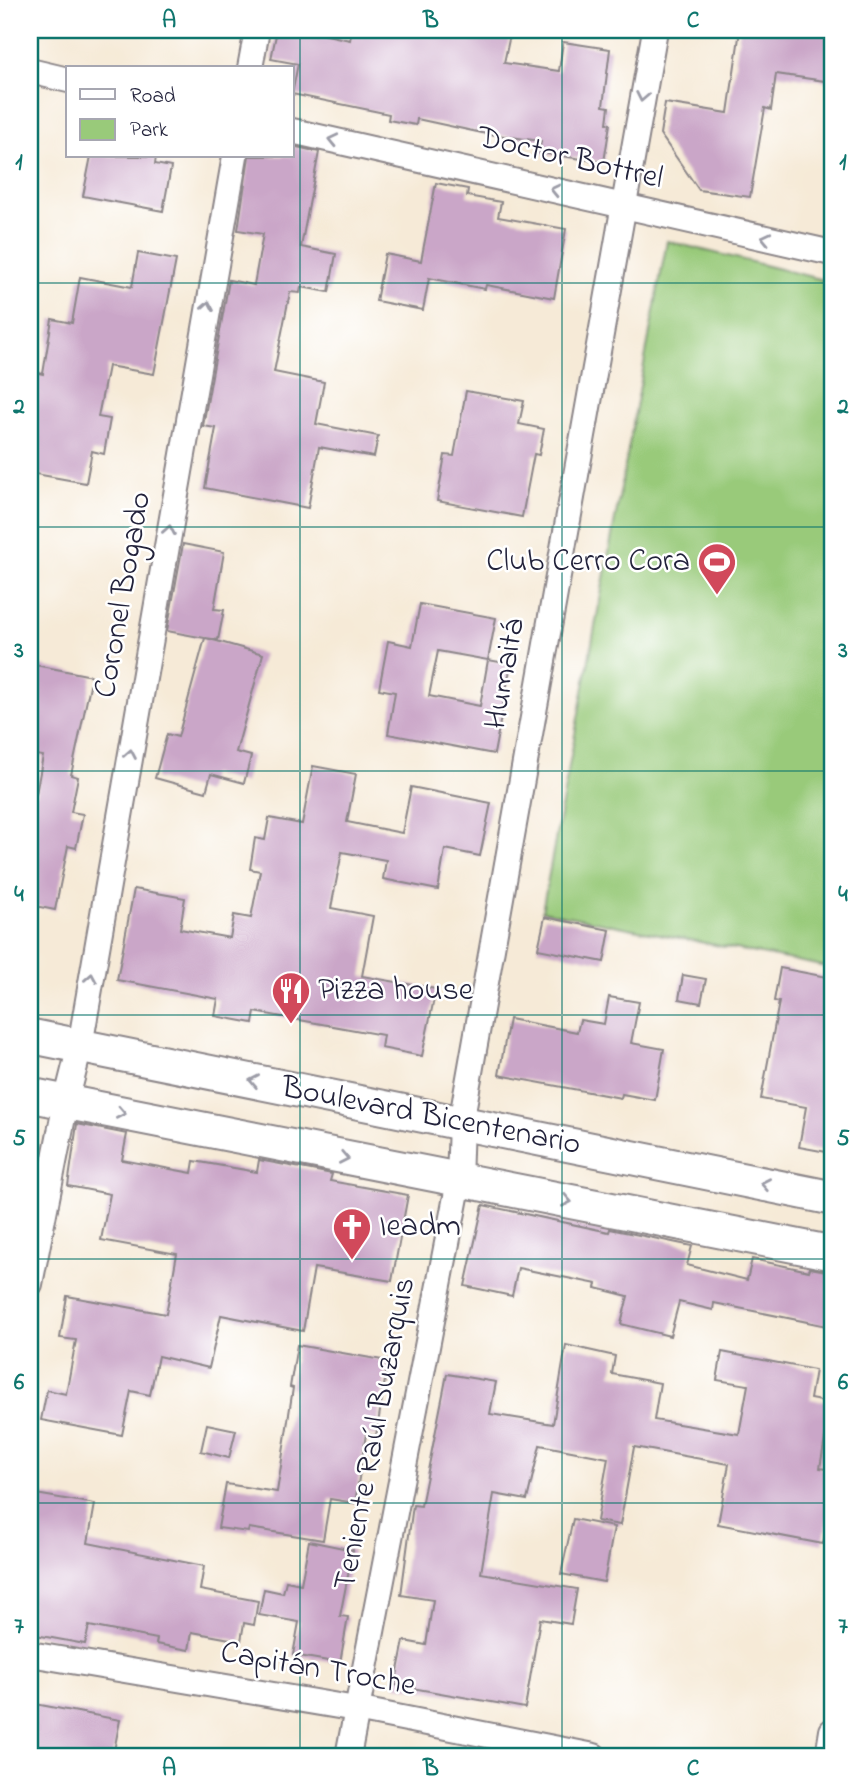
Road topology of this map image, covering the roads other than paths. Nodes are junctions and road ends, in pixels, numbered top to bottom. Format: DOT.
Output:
graph roads {
  1 [pos="257,30"];
  2 [pos="655,30"];
  3 [pos="250,66"];
  4 [pos="30,71"];
  5 [pos="66,80"];
  6 [pos="294,131"];
  7 [pos="234,158"];
  8 [pos="622,205"];
  9 [pos="832,253"];
  10 [pos="30,1036"];
  11 [pos="79,1046"];
  12 [pos="30,1095"];
  13 [pos="66,1102"];
  14 [pos="461,1123"];
  15 [pos="459,1181"];
  16 [pos="832,1198"];
  17 [pos="832,1252"];
  18 [pos="30,1284"];
  19 [pos="30,1654"];
  20 [pos="356,1709"];
  21 [pos="832,1731"];
  22 [pos="348,1756"];
  23 [pos="594,1756"];
  24 [pos="828,1756"];
  1 -- 3 [label="street"];
  2 -- 8 [label="street, Humaitá, one-way"];
  4 -- 5 [label="street"];
  8 -- 6 [label="street, Doctor Bottrel, one-way"];
  11 -- 7 [label="street, Coronel Bogado, one-way"];
  9 -- 8 [label="street, Doctor Bottrel, one-way"];
  8 -- 14 [label="street, Humaitá"];
  10 -- 11 [label="main road, Boulevard Bicentenario"];
  11 -- 13 [label="street, Coronel Bogado"];
  14 -- 11 [label="main road, Boulevard Bicentenario, one-way"];
  12 -- 13 [label="main road, Boulevard Bicentenario"];
  13 -- 15 [label="main road, Boulevard Bicentenario, one-way"];
  13 -- 18 [label="street, Coronel Bogado"];
  14 -- 15 [label="street, Teniente Raúl Buzarquis"];
  16 -- 14 [label="main road, Boulevard Bicentenario, one-way"];
  15 -- 17 [label="main road, Boulevard Bicentenario, one-way"];
  15 -- 20 [label="street, Teniente Raúl Buzarquis"];
  19 -- 20 [label="street, Capitán Troche"];
  20 -- 22 [label="street, Teniente Raúl Buzarquis"];
  20 -- 23 [label="street, Capitán Troche"];
  21 -- 24 [label="street"];
}
